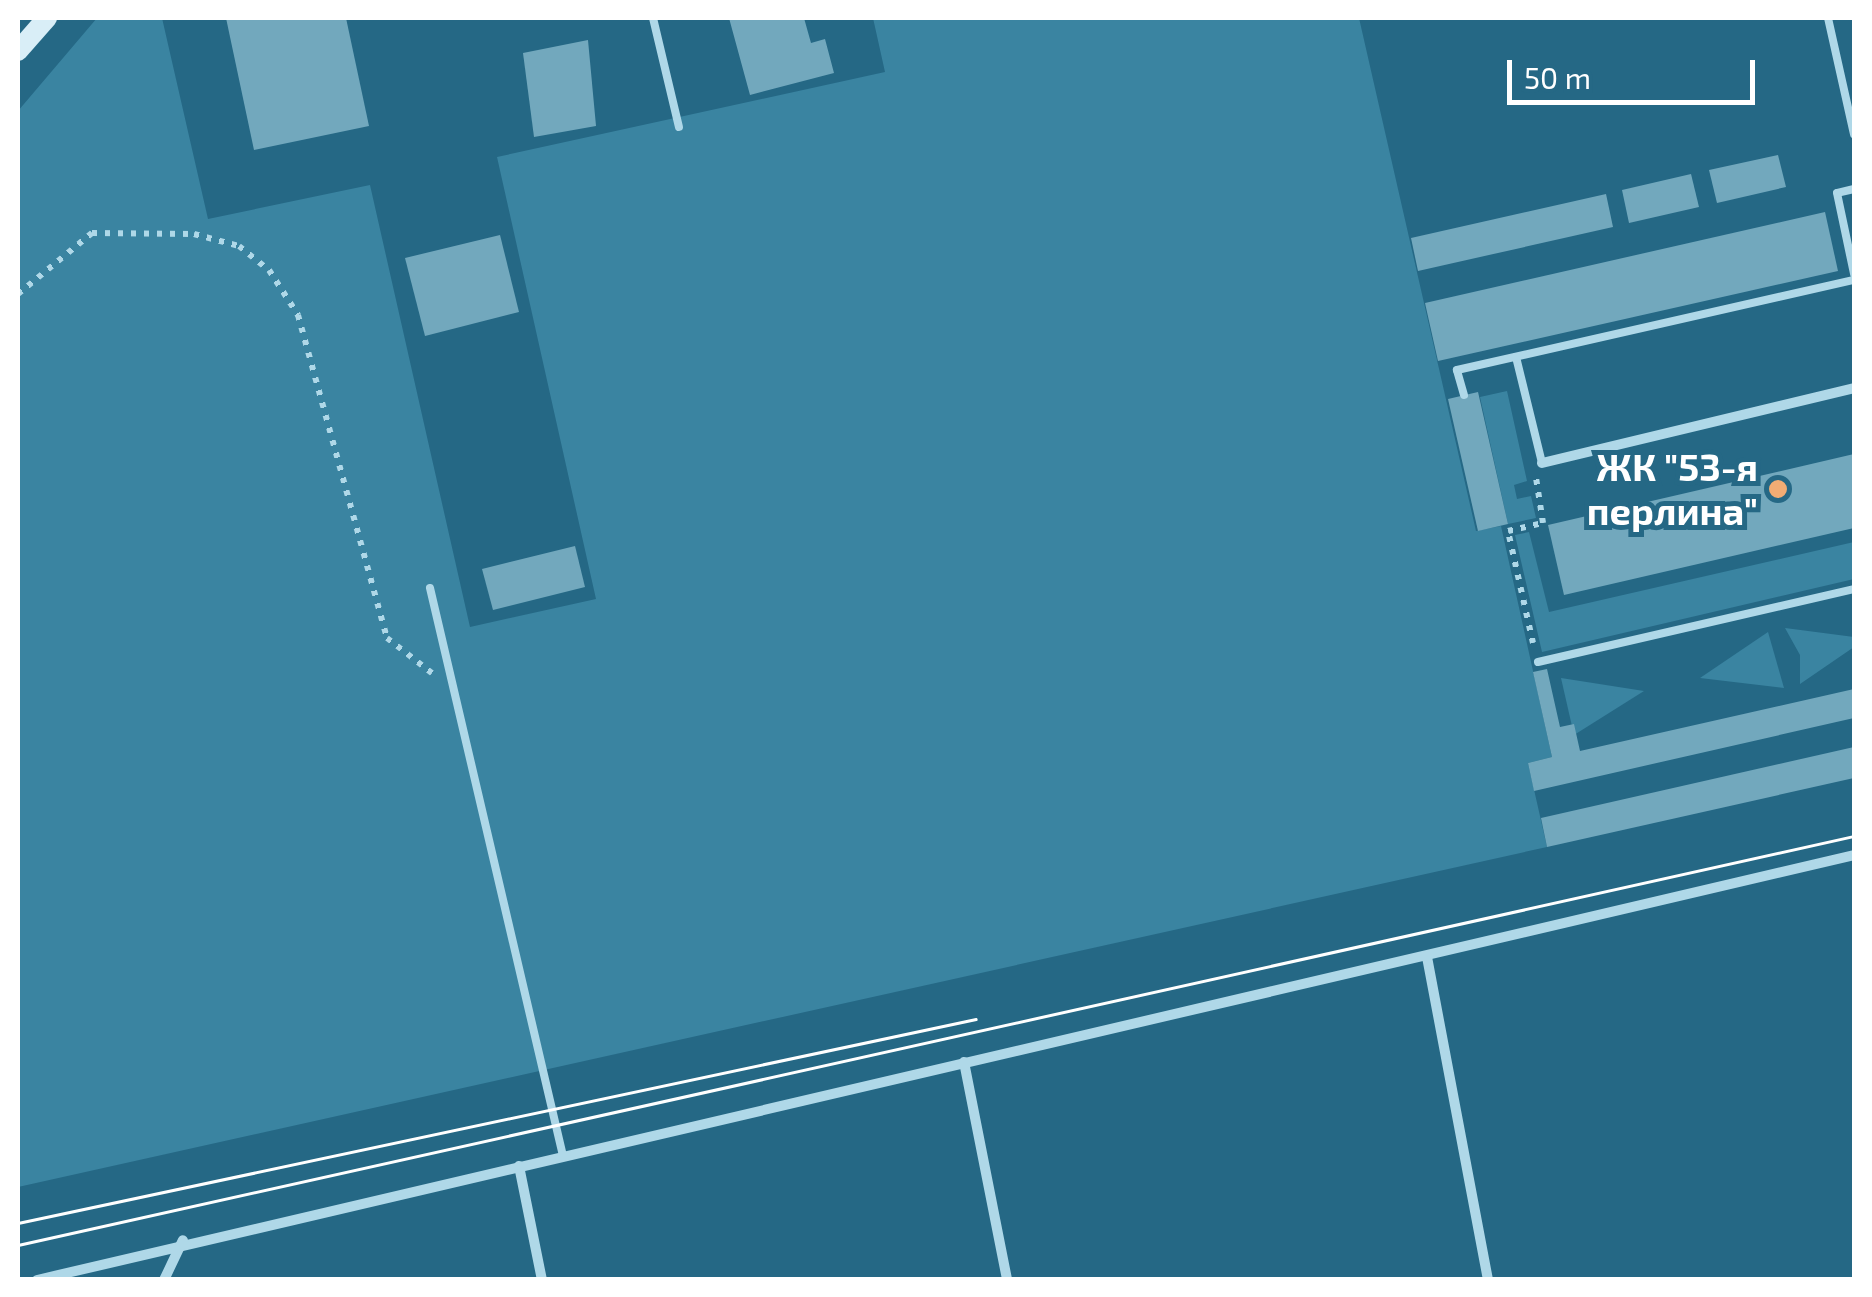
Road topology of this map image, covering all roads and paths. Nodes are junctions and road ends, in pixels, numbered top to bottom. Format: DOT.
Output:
graph roads {
  1 [pos="47,18"];
  2 [pos="653,18"];
  3 [pos="1828,18"];
  4 [pos="18,52"];
  5 [pos="679,127"];
  6 [pos="1854,134"];
  7 [pos="1854,189"];
  8 [pos="1854,277"];
  9 [pos="18,294"];
  10 [pos="1516,357"];
  11 [pos="1854,388"];
  12 [pos="1464,395"];
  13 [pos="1542,463"];
  14 [pos="430,588"];
  15 [pos="1854,589"];
  16 [pos="1538,662"];
  17 [pos="452,680"];
  18 [pos="1854,856"];
  19 [pos="1427,957"];
  20 [pos="964,1062"];
  21 [pos="563,1156"];
  22 [pos="519,1166"];
  23 [pos="183,1240"];
  24 [pos="37,1280"];
  25 [pos="164,1280"];
  26 [pos="542,1280"];
  27 [pos="1007,1280"];
  28 [pos="1488,1280"];
  1 -- 4 [label="main road"];
  2 -- 5 [label="lane"];
  3 -- 6 [label="lane"];
  7 -- 8 [label="lane"];
  8 -- 10 [label="lane"];
  9 -- 17 [label="path"];
  10 -- 12 [label="lane"];
  10 -- 13 [label="lane"];
  11 -- 13 [label="street"];
  13 -- 16 [label="path"];
  14 -- 17 [label="lane"];
  15 -- 16 [label="lane"];
  17 -- 21 [label="lane"];
  18 -- 19 [label="street"];
  19 -- 20 [label="street"];
  19 -- 28 [label="street"];
  20 -- 21 [label="street"];
  20 -- 27 [label="street"];
  21 -- 22 [label="street"];
  22 -- 23 [label="street"];
  22 -- 26 [label="street"];
  23 -- 24 [label="street"];
  23 -- 25 [label="street"];
}
